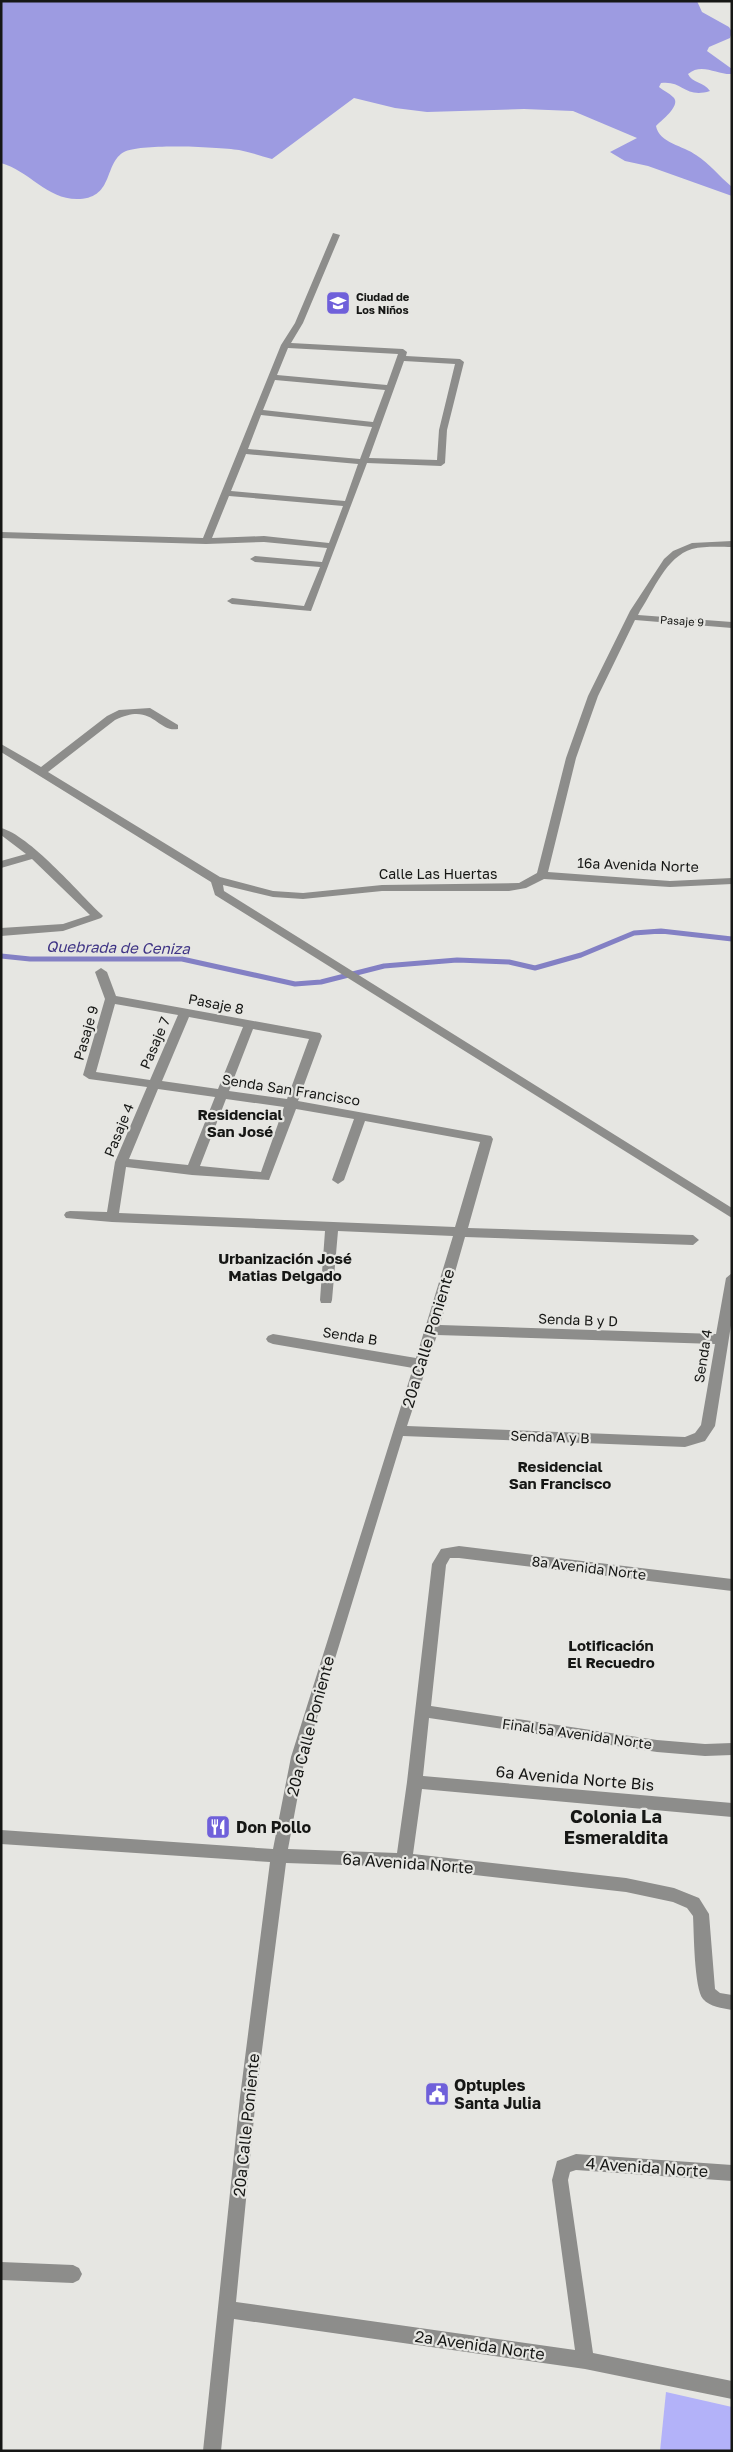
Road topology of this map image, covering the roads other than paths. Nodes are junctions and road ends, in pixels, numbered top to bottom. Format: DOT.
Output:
graph roads {
  1 [pos="336,235"];
  2 [pos="285,345"];
  3 [pos="401,358"];
  4 [pos="272,377"];
  5 [pos="390,388"];
  6 [pos="258,412"];
  7 [pos="377,425"];
  8 [pos="242,451"];
  9 [pos="364,461"];
  10 [pos="225,492"];
  11 [pos="348,504"];
  12 [pos="1,535"];
  13 [pos="206,541"];
  14 [pos="732,544"];
  15 [pos="333,546"];
  16 [pos="255,559"];
  17 [pos="325,565"];
  18 [pos="232,601"];
  19 [pos="632,617"];
  20 [pos="732,625"];
  21 [pos="174,727"];
  22 [pos="1,746"];
  23 [pos="41,772"];
  24 [pos="1,831"];
  25 [pos="34,855"];
  26 [pos="1,865"];
  27 [pos="542,875"];
  28 [pos="216,880"];
  29 [pos="732,881"];
  30 [pos="1,932"];
  31 [pos="101,972"];
  32 [pos="111,999"];
  33 [pos="185,1013"];
  34 [pos="250,1025"];
  35 [pos="89,1075"];
  36 [pos="154,1084"];
  37 [pos="223,1094"];
  38 [pos="293,1104"];
  39 [pos="361,1116"];
  40 [pos="487,1139"];
  41 [pos="120,1162"];
  42 [pos="192,1171"];
  43 [pos="338,1180"];
  44 [pos="732,1214"];
  45 [pos="70,1215"];
  46 [pos="112,1218"];
  47 [pos="332,1226"];
  48 [pos="460,1232"];
  49 [pos="693,1240"];
  50 [pos="732,1278"];
  51 [pos="326,1300"];
  52 [pos="432,1330"];
  53 [pos="274,1339"];
  54 [pos="722,1339"];
  55 [pos="421,1364"];
  56 [pos="399,1431"];
  57 [pos="700,1436"];
  58 [pos="732,1585"];
  59 [pos="423,1711"];
  60 [pos="732,1749"];
  61 [pos="415,1782"];
  62 [pos="732,1810"];
  63 [pos="1,1837"];
  64 [pos="279,1856"];
  65 [pos="404,1860"];
  66 [pos="732,2002"];
  67 [pos="732,2173"];
  68 [pos="1,2271"];
  69 [pos="73,2274"];
  70 [pos="226,2309"];
  71 [pos="585,2360"];
  72 [pos="732,2390"];
  73 [pos="212,2451"];
  1 -- 2 [label="street"];
  2 -- 3 [label="street"];
  2 -- 4 [label="street"];
  3 -- 5 [label="street"];
  3 -- 9 [label="street"];
  4 -- 5 [label="street"];
  4 -- 6 [label="street"];
  5 -- 7 [label="street"];
  6 -- 7 [label="street"];
  6 -- 8 [label="street"];
  7 -- 9 [label="street"];
  8 -- 9 [label="street"];
  8 -- 10 [label="street"];
  9 -- 11 [label="street"];
  10 -- 11 [label="street"];
  10 -- 13 [label="street"];
  11 -- 15 [label="street"];
  12 -- 13 [label="street"];
  13 -- 15 [label="street"];
  14 -- 19 [label="street"];
  15 -- 17 [label="street"];
  16 -- 17 [label="street"];
  17 -- 18 [label="street"];
  19 -- 20 [label="street, Pasaje 9"];
  19 -- 27 [label="street"];
  21 -- 23 [label="street"];
  22 -- 23 [label="street, Calle Las Huertas"];
  23 -- 28 [label="street, Calle Las Huertas"];
  24 -- 25 [label="street"];
  25 -- 26 [label="street"];
  25 -- 30 [label="street"];
  27 -- 28 [label="street, Calle Las Huertas"];
  27 -- 29 [label="street, 16a Avenida Norte"];
  28 -- 44 [label="street"];
  31 -- 32 [label="street, Pasaje 9"];
  32 -- 33 [label="street, Pasaje 8"];
  32 -- 35 [label="street, Pasaje 9"];
  33 -- 34 [label="street, Pasaje 8"];
  33 -- 36 [label="street, Pasaje 7"];
  34 -- 37 [label="street"];
  34 -- 38 [label="street, Pasaje 8"];
  35 -- 36 [label="street, Senda San Francisco"];
  36 -- 37 [label="street, Senda San Francisco"];
  36 -- 41 [label="street, Pasaje 4"];
  37 -- 38 [label="street, Senda San Francisco"];
  37 -- 42 [label="street"];
  38 -- 39 [label="street, Senda San Francisco"];
  38 -- 42 [label="street"];
  39 -- 40 [label="street, Senda San Francisco"];
  39 -- 43 [label="street"];
  40 -- 48 [label="street, 20a Calle Poniente"];
  41 -- 42 [label="street"];
  41 -- 46 [label="street, Pasaje 4"];
  45 -- 46 [label="street"];
  46 -- 47 [label="street"];
  47 -- 48 [label="street"];
  47 -- 51 [label="street"];
  48 -- 49 [label="street"];
  48 -- 52 [label="street, 20a Calle Poniente"];
  50 -- 54 [label="street, Senda 4"];
  52 -- 54 [label="street, Senda B y D"];
  52 -- 55 [label="street, 20a Calle Poniente"];
  53 -- 55 [label="street, Senda B"];
  54 -- 57 [label="street, Senda 4"];
  55 -- 56 [label="street, 20a Calle Poniente"];
  56 -- 57 [label="street, Senda A y B"];
  56 -- 64 [label="street, 20a Calle Poniente"];
  58 -- 59 [label="street, 8a Avenida Norte"];
  59 -- 60 [label="street, Final 5a Avenida Norte"];
  59 -- 61 [label="street"];
  61 -- 62 [label="street, 6a Avenida Norte Bis"];
  61 -- 65 [label="street"];
  63 -- 64 [label="street, 6a Avenida Norte"];
  64 -- 65 [label="street, 6a Avenida Norte"];
  64 -- 70 [label="street, 20a Calle Poniente"];
  65 -- 66 [label="street, 6a Avenida Norte"];
  67 -- 71 [label="street, 4 Avenida Norte"];
  68 -- 69 [label="street"];
  70 -- 71 [label="street, 2a Avenida Norte"];
  70 -- 73 [label="street, 20a Calle Poniente"];
  71 -- 72 [label="street, 2a Avenida Norte"];
}
